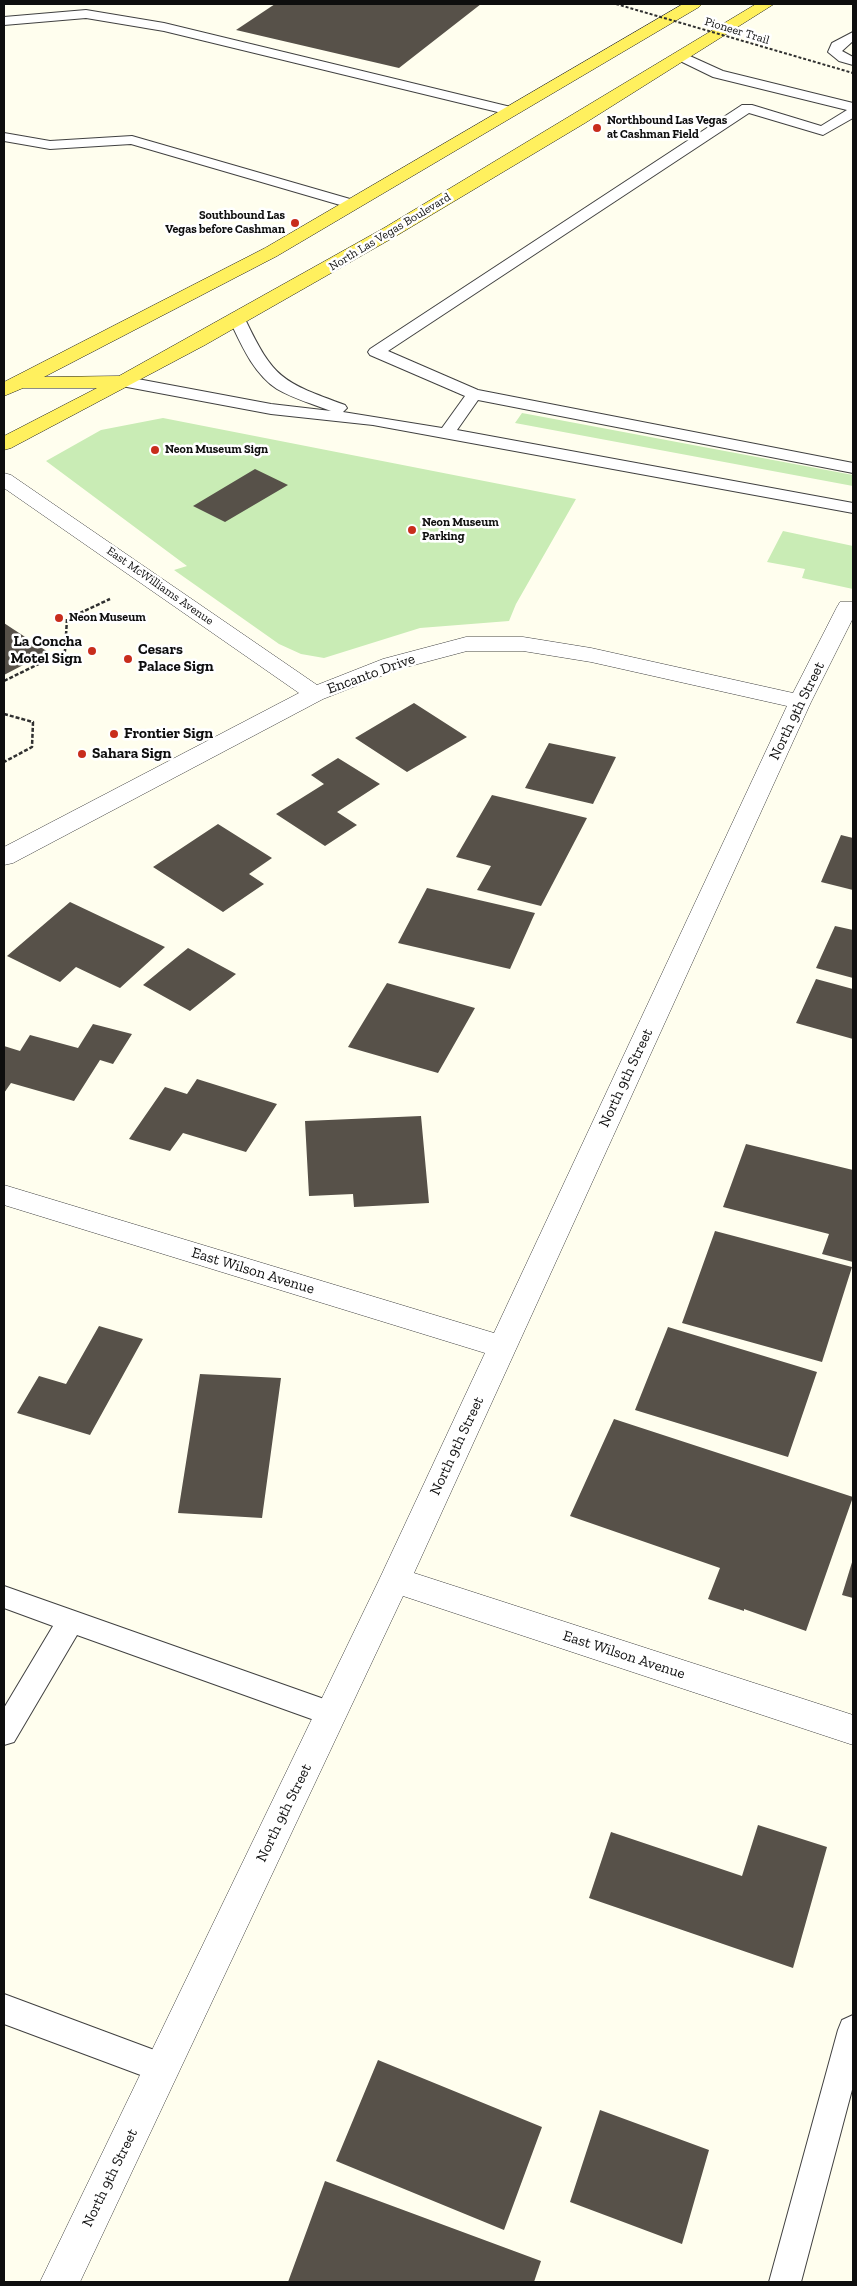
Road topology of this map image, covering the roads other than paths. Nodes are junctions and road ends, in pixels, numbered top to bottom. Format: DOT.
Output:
graph roads {
  1 [pos="694,4"];
  2 [pos="766,4"];
  3 [pos="4,21"];
  4 [pos="853,36"];
  5 [pos="681,56"];
  6 [pos="853,61"];
  7 [pos="853,107"];
  8 [pos="510,111"];
  9 [pos="853,112"];
  10 [pos="529,117"];
  11 [pos="547,122"];
  12 [pos="566,127"];
  13 [pos="4,137"];
  14 [pos="352,204"];
  15 [pos="237,320"];
  16 [pos="126,382"];
  17 [pos="9,384"];
  18 [pos="474,394"];
  19 [pos="373,420"];
  20 [pos="446,434"];
  21 [pos="4,444"];
  22 [pos="853,468"];
  23 [pos="4,479"];
  24 [pos="853,508"];
  25 [pos="850,608"];
  26 [pos="315,694"];
  27 [pos="800,702"];
  28 [pos="4,856"];
  29 [pos="4,1195"];
  30 [pos="503,1346"];
  31 [pos="395,1580"];
  32 [pos="4,1597"];
  33 [pos="71,1621"];
  34 [pos="332,1714"];
  35 [pos="853,1730"];
  36 [pos="4,1733"];
  37 [pos="4,2009"];
  38 [pos="853,2030"];
  39 [pos="162,2068"];
  40 [pos="60,2282"];
  41 [pos="785,2282"];
  1 -- 8 [label="main road"];
  2 -- 5 [label="main road, North Las Vegas Boulevard"];
  3 -- 8 [label="lane"];
  4 -- 6 [label="lane"];
  5 -- 7 [label="lane"];
  5 -- 12 [label="main road, North Las Vegas Boulevard"];
  8 -- 10 [label="main road"];
  8 -- 14 [label="main road"];
  9 -- 18 [label="lane"];
  11 -- 12 [label="main road"];
  12 -- 15 [label="main road, North Las Vegas Boulevard"];
  13 -- 14 [label="lane"];
  14 -- 17 [label="main road"];
  15 -- 16 [label="main road, North Las Vegas Boulevard"];
  15 -- 19 [label="lane"];
  16 -- 17 [label="main road"];
  16 -- 19 [label="lane"];
  16 -- 21 [label="main road, North Las Vegas Boulevard"];
  18 -- 20 [label="lane"];
  18 -- 22 [label="lane"];
  19 -- 20 [label="lane"];
  20 -- 24 [label="lane"];
  23 -- 26 [label="street, East McWilliams Avenue"];
  25 -- 27 [label="street, North 9th Street"];
  26 -- 27 [label="street, Encanto Drive"];
  26 -- 28 [label="street, Encanto Drive"];
  27 -- 30 [label="street, North 9th Street"];
  29 -- 30 [label="street, East Wilson Avenue"];
  30 -- 31 [label="street, North 9th Street"];
  31 -- 34 [label="street, North 9th Street"];
  31 -- 35 [label="street, East Wilson Avenue"];
  32 -- 33 [label="lane"];
  33 -- 34 [label="lane"];
  33 -- 36 [label="lane"];
  34 -- 39 [label="street, North 9th Street"];
  37 -- 39 [label="lane"];
  38 -- 41 [label="lane"];
  39 -- 40 [label="street, North 9th Street"];
}
